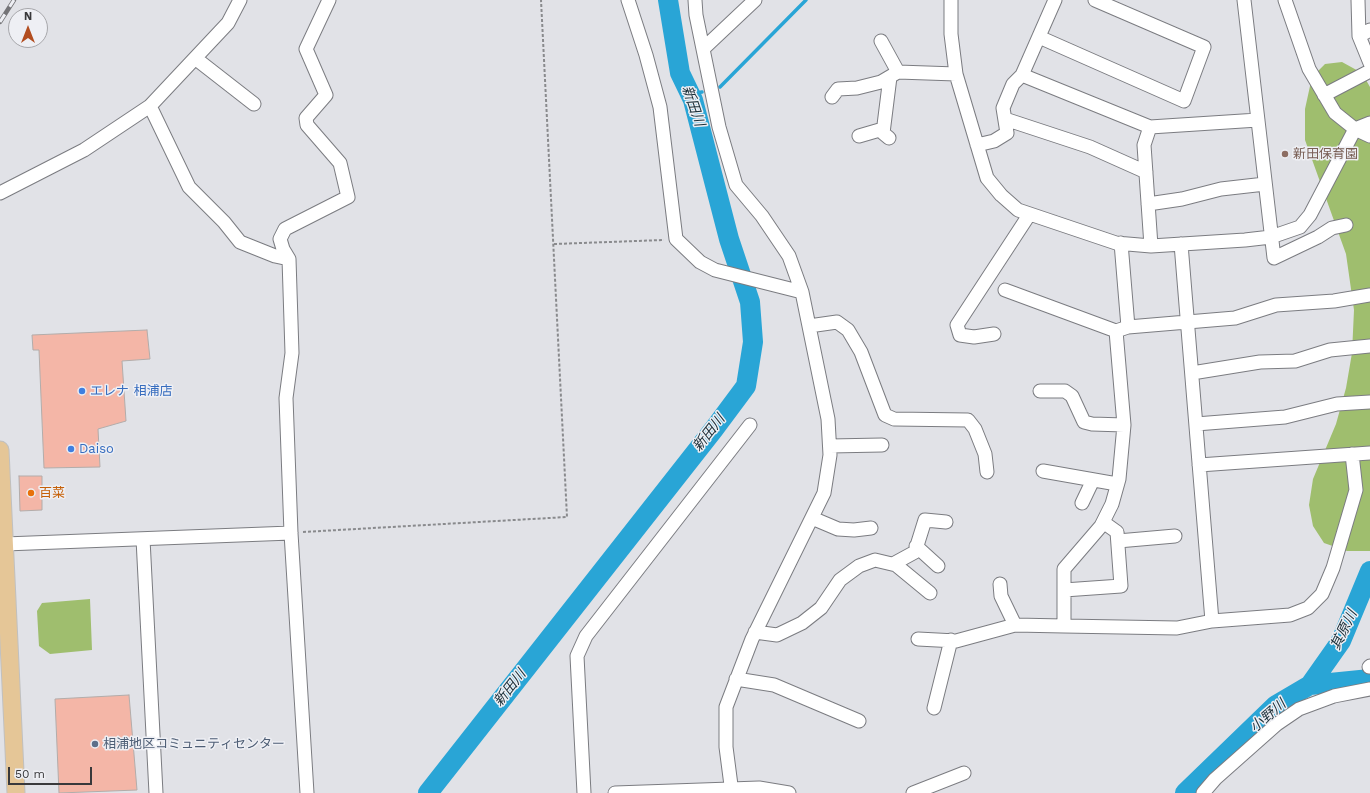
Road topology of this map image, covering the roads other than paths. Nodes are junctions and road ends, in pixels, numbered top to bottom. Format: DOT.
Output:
graph roads {
  1 [pos="240,0"];
  2 [pos="329,0"];
  3 [pos="628,0"];
  4 [pos="695,0"];
  5 [pos="755,0"];
  6 [pos="951,0"];
  7 [pos="1055,0"];
  8 [pos="1095,0"];
  9 [pos="1286,0"];
  10 [pos="1358,0"];
  11 [pos="1243,1"];
  12 [pos="1364,33"];
  13 [pos="1039,37"];
  14 [pos="881,41"];
  15 [pos="703,49"];
  16 [pos="195,58"];
  17 [pos="1370,63"];
  18 [pos="1370,71"];
  19 [pos="956,74"];
  20 [pos="1022,74"];
  21 [pos="894,75"];
  22 [pos="832,92"];
  23 [pos="1324,95"];
  24 [pos="254,104"];
  25 [pos="150,106"];
  26 [pos="1005,119"];
  27 [pos="1258,120"];
  28 [pos="1370,122"];
  29 [pos="1150,127"];
  30 [pos="1355,129"];
  31 [pos="859,136"];
  32 [pos="1370,136"];
  33 [pos="977,145"];
  34 [pos="1146,172"];
  35 [pos="1265,184"];
  36 [pos="0,193"];
  37 [pos="1148,204"];
  38 [pos="1029,215"];
  39 [pos="1346,225"];
  40 [pos="1271,237"];
  41 [pos="1121,243"];
  42 [pos="1181,244"];
  43 [pos="1151,246"];
  44 [pos="289,259"];
  45 [pos="1005,290"];
  46 [pos="802,292"];
  47 [pos="1370,295"];
  48 [pos="1188,321"];
  49 [pos="809,326"];
  50 [pos="1122,329"];
  51 [pos="994,334"];
  52 [pos="1370,346"];
  53 [pos="1370,353"];
  54 [pos="1192,373"];
  55 [pos="1040,391"];
  56 [pos="1370,402"];
  57 [pos="1196,424"];
  58 [pos="750,425"];
  59 [pos="1124,425"];
  60 [pos="882,445"];
  61 [pos="830,446"];
  62 [pos="0,450"];
  63 [pos="1370,453"];
  64 [pos="1352,454"];
  65 [pos="0,455"];
  66 [pos="1200,465"];
  67 [pos="1044,471"];
  68 [pos="987,472"];
  69 [pos="1093,480"];
  70 [pos="1118,484"];
  71 [pos="1082,503"];
  72 [pos="812,518"];
  73 [pos="946,522"];
  74 [pos="1103,522"];
  75 [pos="2,526"];
  76 [pos="871,528"];
  77 [pos="292,533"];
  78 [pos="1175,536"];
  79 [pos="143,539"];
  80 [pos="1118,541"];
  81 [pos="5,544"];
  82 [pos="916,546"];
  83 [pos="894,564"];
  84 [pos="938,566"];
  85 [pos="1000,584"];
  86 [pos="1064,590"];
  87 [pos="930,593"];
  88 [pos="1212,621"];
  89 [pos="1015,625"];
  90 [pos="1064,626"];
  91 [pos="755,632"];
  92 [pos="918,639"];
  93 [pos="951,640"];
  94 [pos="736,679"];
  95 [pos="1370,689"];
  96 [pos="934,708"];
  97 [pos="859,721"];
  98 [pos="964,773"];
  99 [pos="732,791"];
  100 [pos="16,793"];
  101 [pos="156,793"];
  102 [pos="307,793"];
  103 [pos="584,793"];
  104 [pos="615,793"];
  105 [pos="789,793"];
  106 [pos="913,793"];
  107 [pos="1203,793"];
  1 -- 16 [label="street"];
  2 -- 44 [label="street"];
  3 -- 46 [label="street"];
  4 -- 15 [label="street"];
  5 -- 15 [label="street"];
  6 -- 19 [label="street"];
  7 -- 13 [label="street"];
  8 -- 13 [label="street"];
  9 -- 23 [label="street"];
  10 -- 12 [label="street"];
  11 -- 27 [label="street"];
  12 -- 17 [label="street"];
  13 -- 20 [label="street"];
  14 -- 21 [label="street"];
  15 -- 46 [label="street"];
  16 -- 24 [label="street"];
  16 -- 25 [label="street"];
  18 -- 23 [label="street"];
  19 -- 21 [label="street"];
  19 -- 33 [label="street"];
  20 -- 26 [label="street"];
  20 -- 29 [label="street"];
  21 -- 22 [label="street"];
  21 -- 31 [label="street"];
  23 -- 30 [label="street"];
  25 -- 36 [label="street"];
  25 -- 44 [label="street"];
  26 -- 33 [label="street"];
  26 -- 34 [label="street"];
  27 -- 29 [label="street"];
  27 -- 35 [label="street"];
  28 -- 30 [label="street"];
  29 -- 34 [label="street"];
  30 -- 32 [label="street"];
  30 -- 40 [label="street"];
  33 -- 38 [label="street"];
  34 -- 37 [label="street"];
  35 -- 37 [label="street"];
  35 -- 40 [label="street"];
  37 -- 43 [label="street"];
  38 -- 41 [label="street"];
  38 -- 51 [label="street"];
  39 -- 40 [label="street"];
  40 -- 42 [label="street"];
  41 -- 43 [label="street"];
  41 -- 50 [label="street"];
  42 -- 43 [label="street"];
  42 -- 48 [label="street"];
  44 -- 77 [label="street"];
  45 -- 50 [label="street"];
  46 -- 49 [label="street"];
  47 -- 48 [label="street"];
  48 -- 50 [label="street"];
  48 -- 54 [label="street"];
  49 -- 61 [label="street"];
  49 -- 68 [label="street"];
  50 -- 59 [label="street"];
  52 -- 53 [label="street"];
  52 -- 54 [label="street"];
  54 -- 57 [label="street"];
  55 -- 59 [label="street"];
  56 -- 57 [label="street"];
  57 -- 66 [label="street"];
  58 -- 103 [label="street"];
  59 -- 70 [label="street"];
  60 -- 61 [label="street"];
  61 -- 72 [label="street"];
  62 -- 65 [label="main road"];
  63 -- 64 [label="street"];
  64 -- 66 [label="street"];
  64 -- 88 [label="street"];
  65 -- 75 [label="main road"];
  66 -- 88 [label="street"];
  67 -- 69 [label="street"];
  69 -- 70 [label="street"];
  69 -- 71 [label="street"];
  70 -- 74 [label="street"];
  72 -- 76 [label="street"];
  72 -- 91 [label="street"];
  73 -- 82 [label="street"];
  74 -- 80 [label="street"];
  74 -- 86 [label="street"];
  75 -- 81 [label="main road"];
  77 -- 79 [label="street"];
  77 -- 102 [label="street"];
  78 -- 80 [label="street"];
  79 -- 81 [label="street"];
  79 -- 101 [label="street"];
  80 -- 86 [label="street"];
  81 -- 100 [label="main road"];
  82 -- 83 [label="street"];
  82 -- 84 [label="street"];
  83 -- 87 [label="street"];
  83 -- 91 [label="street"];
  85 -- 89 [label="street"];
  86 -- 90 [label="street"];
  88 -- 90 [label="street"];
  89 -- 90 [label="street"];
  89 -- 93 [label="street"];
  91 -- 94 [label="street"];
  92 -- 93 [label="street"];
  93 -- 96 [label="street"];
  94 -- 97 [label="street"];
  94 -- 99 [label="street"];
  95 -- 107 [label="street"];
  98 -- 106 [label="street"];
  99 -- 104 [label="street"];
  99 -- 105 [label="street"];
}
